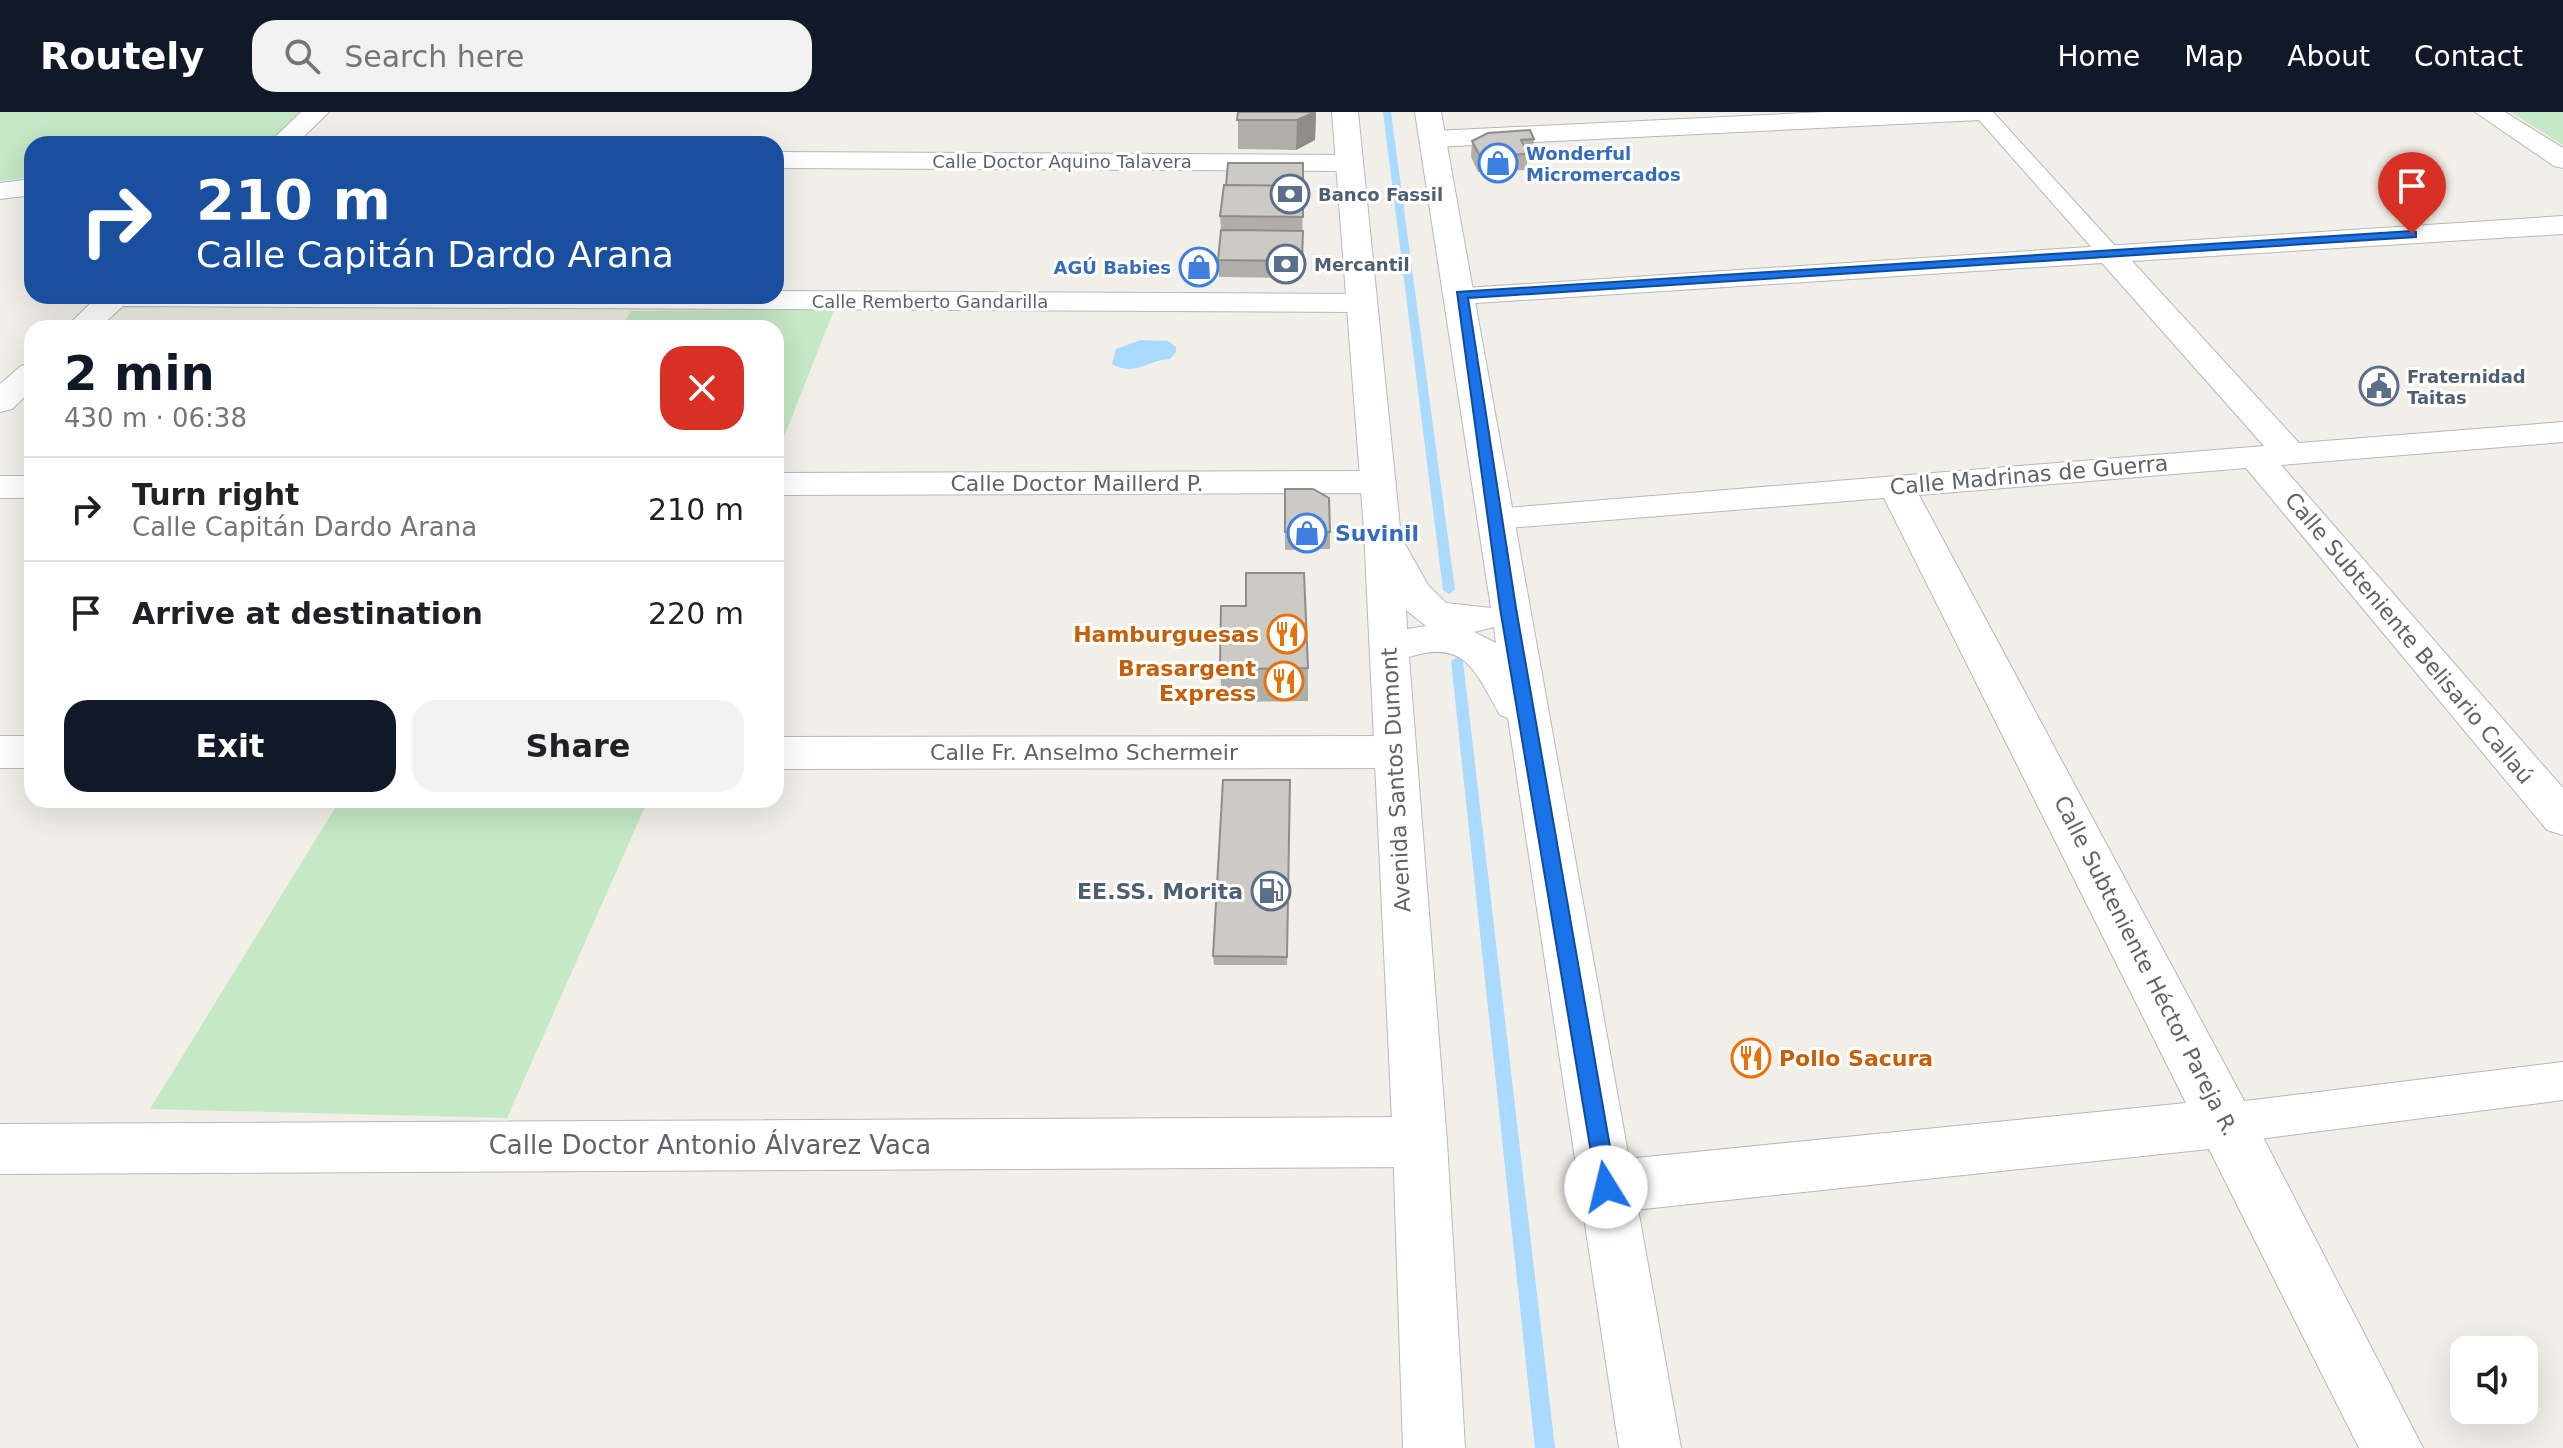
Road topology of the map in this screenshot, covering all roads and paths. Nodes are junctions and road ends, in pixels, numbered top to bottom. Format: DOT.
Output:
graph roads {
  1 [pos="316,112"];
  2 [pos="1345,112"];
  3 [pos="1981,112"];
  4 [pos="2488,112"];
  5 [pos="1431,126"];
  6 [pos="290,136"];
  7 [pos="784,160"];
  8 [pos="2563,160"];
  9 [pos="1347,163"];
  10 [pos="24,188"];
  11 [pos="0,191"];
  12 [pos="2563,225"];
  13 [pos="2109,253"];
  14 [pos="1461,295"];
  15 [pos="784,300"];
  16 [pos="1360,303"];
  17 [pos="107,304"];
  18 [pos="90,320"];
  19 [pos="24,380"];
  20 [pos="0,402"];
  21 [pos="2563,432"];
  22 [pos="2272,456"];
  23 [pos="1378,482"];
  24 [pos="784,484"];
  25 [pos="1896,486"];
  26 [pos="0,487"];
  27 [pos="24,487"];
  28 [pos="1495,518"];
  29 [pos="1382,530"];
  30 [pos="1508,608"];
  31 [pos="1389,649"];
  32 [pos="0,752"];
  33 [pos="24,752"];
  34 [pos="1393,752"];
  35 [pos="1533,752"];
  36 [pos="784,753"];
  37 [pos="2563,818"];
  38 [pos="2563,1081"];
  39 [pos="2228,1123"];
  40 [pos="1420,1142"];
  41 [pos="0,1149"];
  42 [pos="1606,1187"];
  43 [pos="1434,1448"];
  44 [pos="1650,1448"];
  45 [pos="2392,1448"];
  1 -- 6 [label="street"];
  2 -- 9 [label="street, Avenida Santos Dumont"];
  3 -- 5 [label="street"];
  3 -- 13 [label="street"];
  4 -- 8 [label="street"];
  5 -- 14 [label="street"];
  7 -- 9 [label="street, Calle Doctor Aquino Talavera"];
  9 -- 16 [label="street, Avenida Santos Dumont"];
  10 -- 11 [label="street"];
  12 -- 13 [label="street"];
  13 -- 14 [label="street"];
  13 -- 22 [label="street, Calle Subteniente Belisario Callaú"];
  14 -- 28 [label="street"];
  15 -- 16 [label="street, Calle Remberto Gandarilla"];
  16 -- 23 [label="street, Avenida Santos Dumont"];
  17 -- 18 [label="street"];
  19 -- 20 [label="street"];
  21 -- 22 [label="street, Calle Madrinas de Guerra"];
  22 -- 25 [label="street, Calle Madrinas de Guerra"];
  22 -- 37 [label="street, Calle Subteniente Belisario Callaú"];
  23 -- 24 [label="street, Calle Doctor Maillerd P."];
  23 -- 29 [label="street, Avenida Santos Dumont"];
  25 -- 28 [label="street, Calle Madrinas de Guerra"];
  25 -- 39 [label="street, Calle Subteniente Héctor Pareja R."];
  26 -- 27 [label="street"];
  28 -- 30 [label="street"];
  29 -- 30 [label="street"];
  29 -- 31 [label="street, Avenida Santos Dumont"];
  30 -- 35 [label="street"];
  31 -- 34 [label="street, Avenida Santos Dumont"];
  31 -- 35 [label="street"];
  32 -- 33 [label="street"];
  34 -- 36 [label="street, Calle Fr. Anselmo Schermeir"];
  34 -- 40 [label="street, Avenida Santos Dumont"];
  35 -- 42 [label="street"];
  38 -- 39 [label="street"];
  39 -- 42 [label="street"];
  39 -- 45 [label="street, Calle Subteniente Héctor Pareja R."];
  40 -- 41 [label="street, Calle Doctor Antonio Álvarez Vaca"];
  40 -- 43 [label="street, Avenida Santos Dumont"];
  42 -- 44 [label="street"];
}
